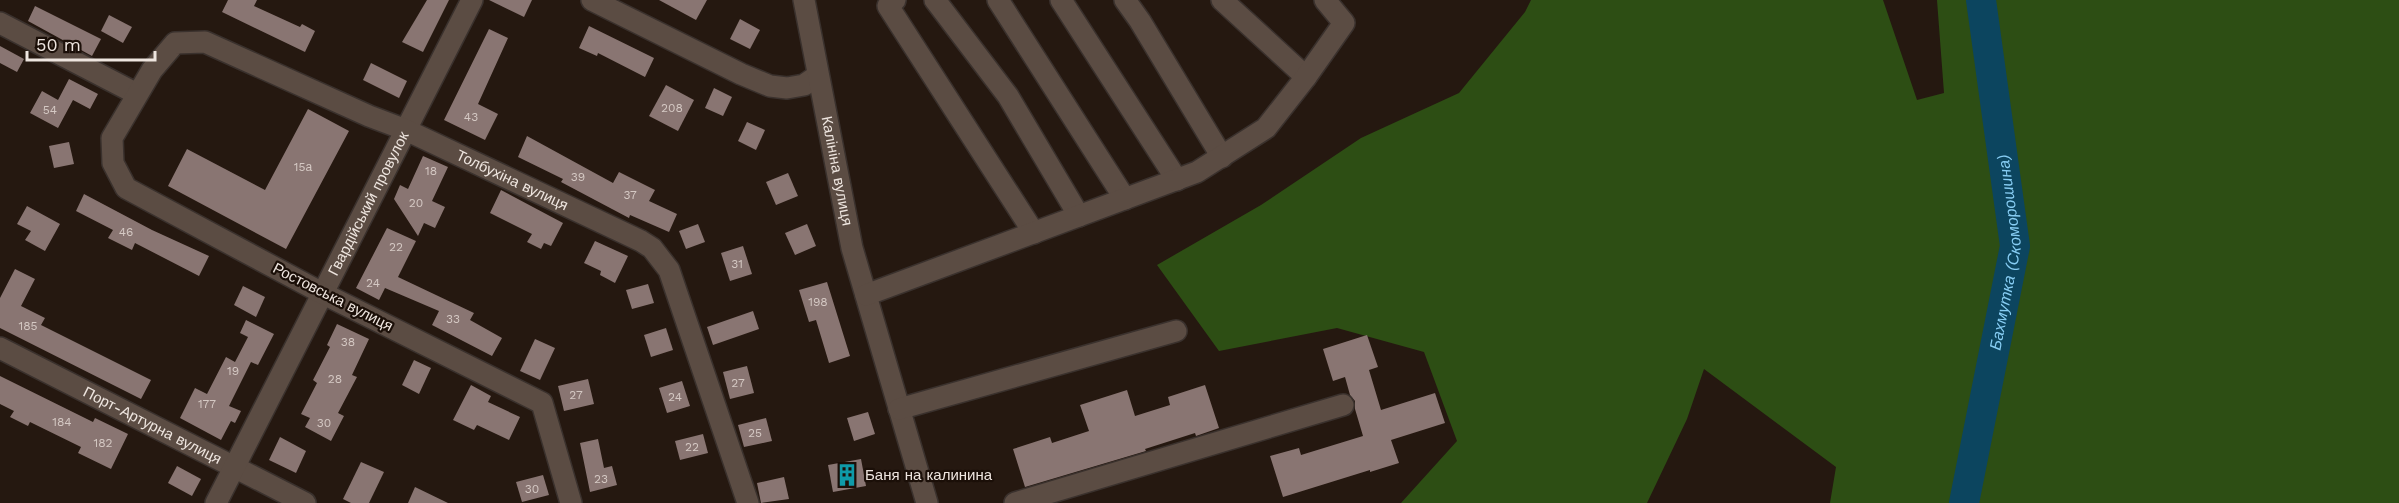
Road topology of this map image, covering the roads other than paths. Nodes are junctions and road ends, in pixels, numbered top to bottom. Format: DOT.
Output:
graph roads {
  1 [pos="472,0"];
  2 [pos="592,0"];
  3 [pos="804,0"];
  4 [pos="895,0"];
  5 [pos="934,0"];
  6 [pos="998,0"];
  7 [pos="1061,0"];
  8 [pos="1125,0"];
  9 [pos="1222,0"];
  10 [pos="1324,0"];
  11 [pos="0,23"];
  12 [pos="817,76"];
  13 [pos="1306,77"];
  14 [pos="137,94"];
  15 [pos="406,130"];
  16 [pos="1222,157"];
  17 [pos="1177,180"];
  18 [pos="1125,199"];
  19 [pos="1078,216"];
  20 [pos="1034,233"];
  21 [pos="322,293"];
  22 [pos="866,296"];
  23 [pos="1176,332"];
  24 [pos="0,348"];
  25 [pos="1343,405"];
  26 [pos="899,409"];
  27 [pos="235,466"];
  28 [pos="216,503"];
  29 [pos="305,503"];
  30 [pos="571,503"];
  31 [pos="748,503"];
  32 [pos="927,503"];
  33 [pos="1015,503"];
  1 -- 15 [label="street, Гвардійський провулок"];
  2 -- 12 [label="street"];
  3 -- 12 [label="street, Калініна вулиця"];
  4 -- 20 [label="street"];
  5 -- 19 [label="street"];
  6 -- 18 [label="street"];
  7 -- 17 [label="street"];
  8 -- 16 [label="street"];
  9 -- 13 [label="street"];
  10 -- 13 [label="street"];
  11 -- 14 [label="street"];
  12 -- 22 [label="street, Калініна вулиця"];
  13 -- 16 [label="street"];
  14 -- 15 [label="street, Толбухіна вулиця"];
  14 -- 21 [label="street, Ростовська вулиця"];
  15 -- 21 [label="street, Гвардійський провулок"];
  15 -- 31 [label="street, Толбухіна вулиця"];
  16 -- 17 [label="street"];
  17 -- 18 [label="street"];
  18 -- 19 [label="street"];
  19 -- 20 [label="street"];
  20 -- 22 [label="street"];
  21 -- 27 [label="street, Гвардійський провулок"];
  21 -- 30 [label="street, Ростовська вулиця"];
  22 -- 26 [label="street, Калініна вулиця"];
  23 -- 26 [label="street"];
  24 -- 27 [label="street, Порт-Артурна вулиця"];
  25 -- 33 [label="street"];
  26 -- 32 [label="street, Калініна вулиця"];
  27 -- 28 [label="street, Гвардійський провулок"];
  27 -- 29 [label="street, Порт-Артурна вулиця"];
}
